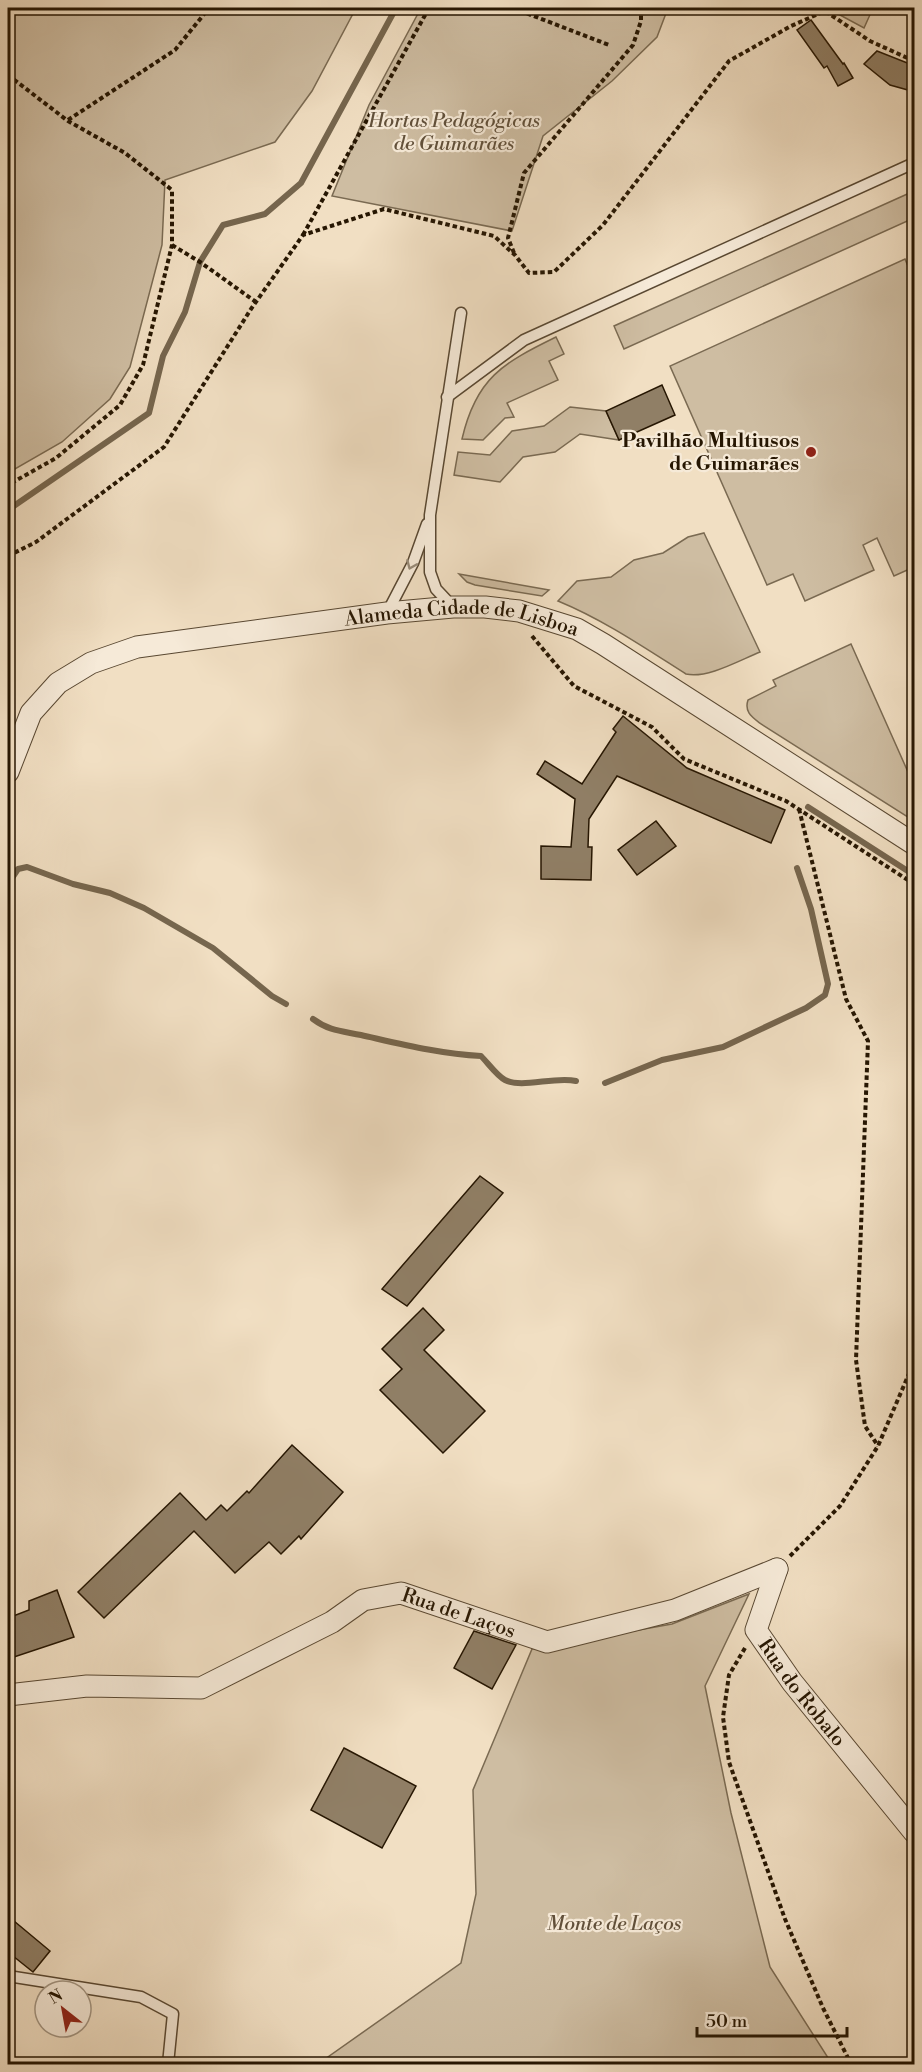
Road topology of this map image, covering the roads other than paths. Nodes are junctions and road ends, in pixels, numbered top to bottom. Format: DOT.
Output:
graph roads {
  1 [pos="915,163"];
  2 [pos="461,313"];
  3 [pos="447,398"];
  4 [pos="430,515"];
  5 [pos="453,607"];
  6 [pos="387,613"];
  7 [pos="8,772"];
  8 [pos="915,844"];
  9 [pos="777,1569"];
  10 [pos="8,1695"];
  11 [pos="915,1832"];
  12 [pos="8,1976"];
  13 [pos="168,2064"];
  1 -- 3 [label="lane"];
  2 -- 3 [label="lane"];
  3 -- 4 [label="lane"];
  4 -- 5 [label="lane"];
  4 -- 6 [label="lane, one-way"];
  5 -- 6 [label="street, Alameda Cidade de Lisboa"];
  5 -- 8 [label="street, Alameda Cidade de Lisboa"];
  6 -- 7 [label="street, Alameda Cidade de Lisboa"];
  9 -- 10 [label="street, Rua de Laços"];
  9 -- 11 [label="street, Rua do Robalo"];
  12 -- 13 [label="lane"];
}
